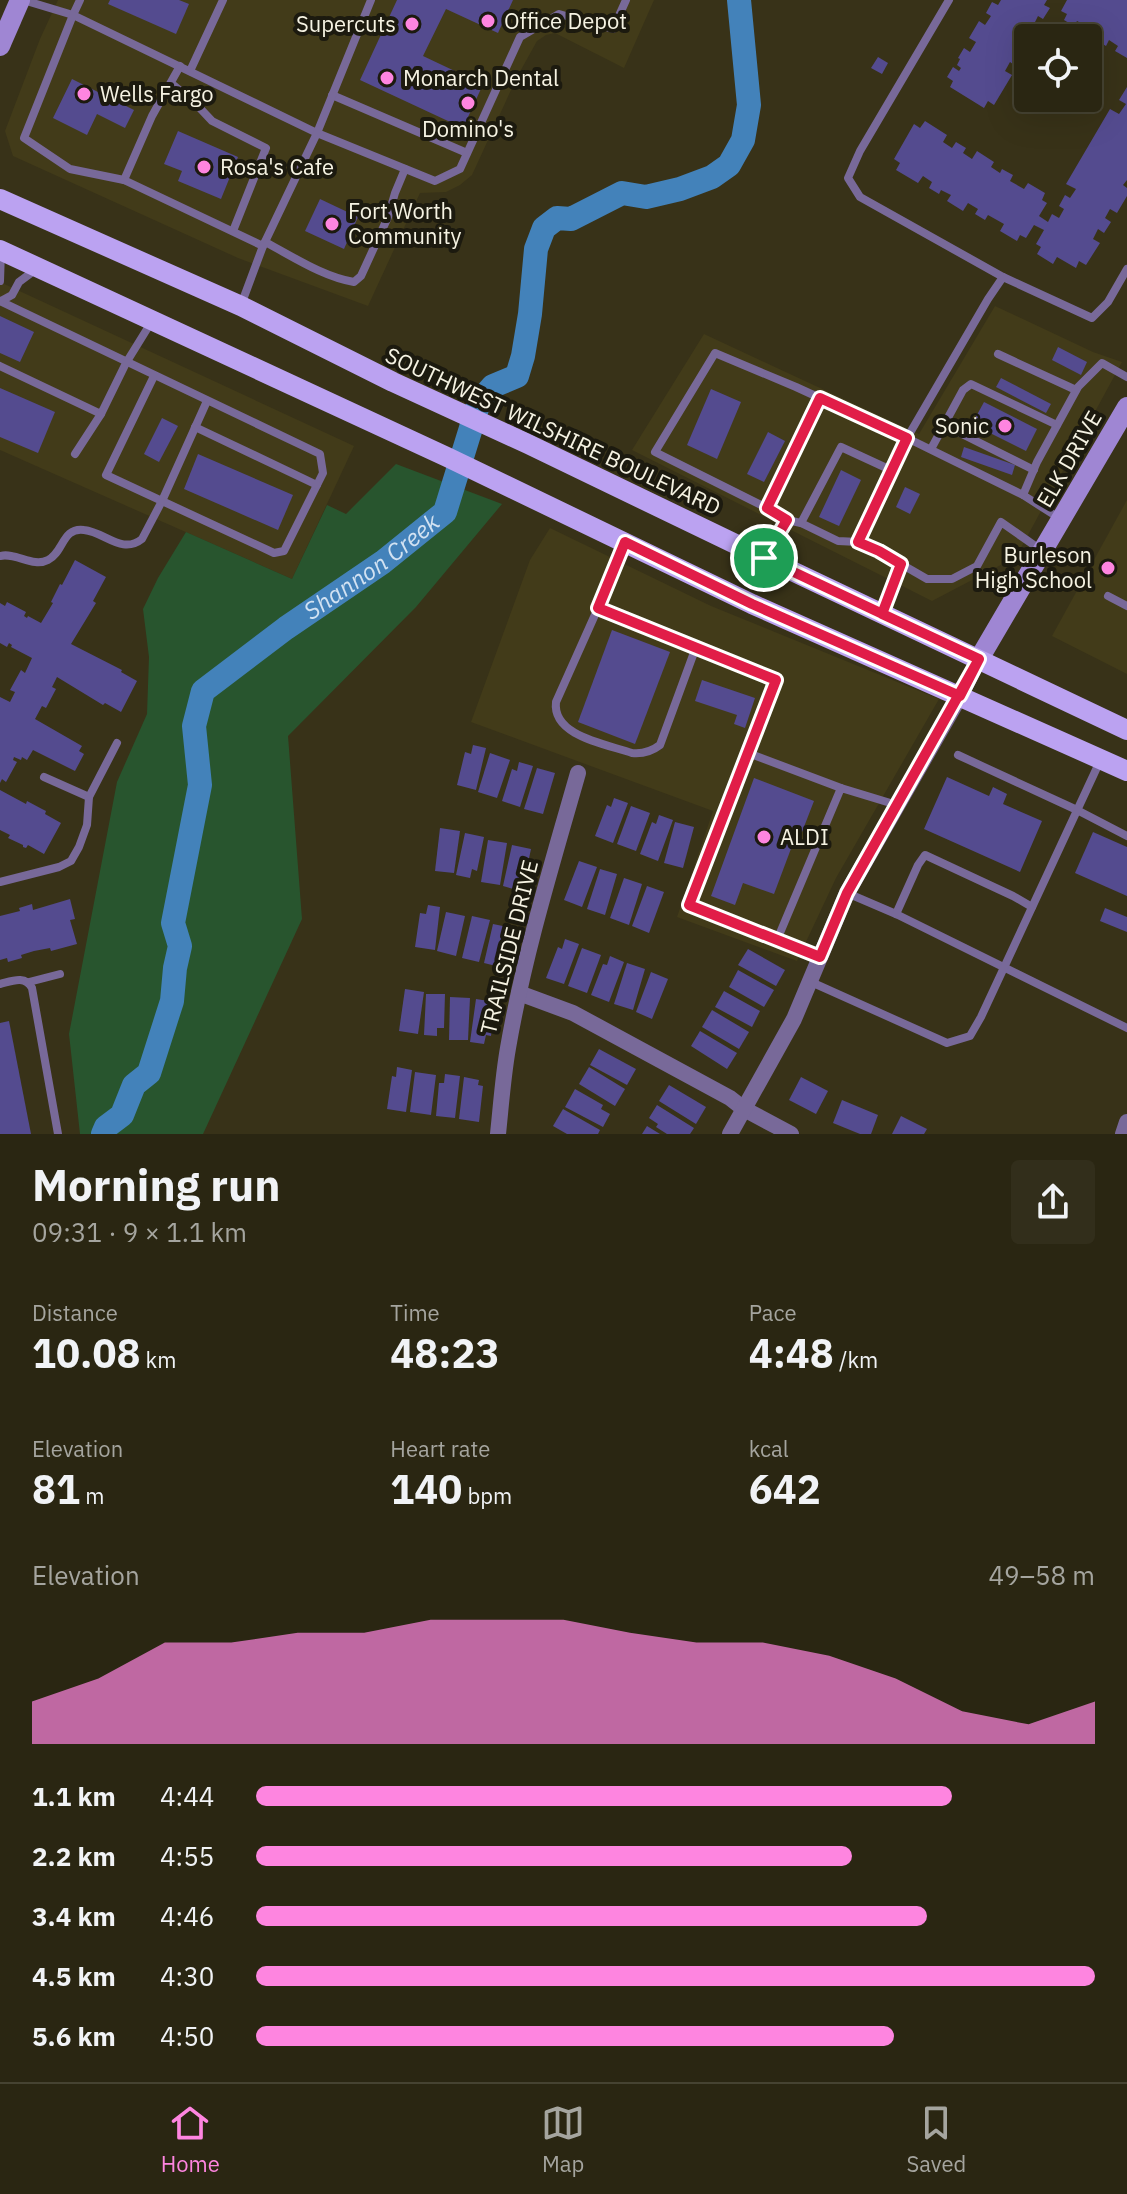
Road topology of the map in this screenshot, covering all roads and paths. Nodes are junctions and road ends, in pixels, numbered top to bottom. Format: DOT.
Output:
graph roads {
  1 [pos="22,0"];
  2 [pos="80,0"];
  3 [pos="223,0"];
  4 [pos="371,0"];
  5 [pos="626,0"];
  6 [pos="949,0"];
  7 [pos="73,15"];
  8 [pos="0,46"];
  9 [pos="180,66"];
  10 [pos="190,71"];
  11 [pos="171,83"];
  12 [pos="332,95"];
  13 [pos="317,133"];
  14 [pos="467,153"];
  15 [pos="405,169"];
  16 [pos="124,180"];
  17 [pos="0,199"];
  18 [pos="233,231"];
  19 [pos="264,244"];
  20 [pos="1,250"];
  21 [pos="39,267"];
  22 [pos="1127,269"];
  23 [pos="1003,277"];
  24 [pos="0,281"];
  25 [pos="0,299"];
  26 [pos="241,306"];
  27 [pos="153,320"];
  28 [pos="998,354"];
  29 [pos="126,363"];
  30 [pos="0,366"];
  31 [pos="154,376"];
  32 [pos="1127,377"];
  33 [pos="1076,390"];
  34 [pos="820,398"];
  35 [pos="207,401"];
  36 [pos="1127,407"];
  37 [pos="101,414"];
  38 [pos="944,425"];
  39 [pos="1057,425"];
  40 [pos="195,427"];
  41 [pos="907,438"];
  42 [pos="931,449"];
  43 [pos="75,454"];
  44 [pos="1034,470"];
  45 [pos="893,471"];
  46 [pos="317,485"];
  47 [pos="1023,495"];
  48 [pos="162,501"];
  49 [pos="767,508"];
  50 [pos="1061,519"];
  51 [pos="787,520"];
  52 [pos="801,523"];
  53 [pos="625,542"];
  54 [pos="858,542"];
  55 [pos="1043,550"];
  56 [pos="0,556"];
  57 [pos="764,558"];
  58 [pos="901,564"];
  59 [pos="1108,596"];
  60 [pos="1127,606"];
  61 [pos="598,608"];
  62 [pos="882,614"];
  63 [pos="696,647"];
  64 [pos="979,659"];
  65 [pos="960,696"];
  66 [pos="1127,730"];
  67 [pos="117,743"];
  68 [pos="748,753"];
  69 [pos="958,755"];
  70 [pos="1101,760"];
  71 [pos="1127,771"];
  72 [pos="578,773"];
  73 [pos="44,777"];
  74 [pos="841,788"];
  75 [pos="89,797"];
  76 [pos="897,805"];
  77 [pos="1077,810"];
  78 [pos="1127,836"];
  79 [pos="0,882"];
  80 [pos="847,893"];
  81 [pos="1032,907"];
  82 [pos="896,914"];
  83 [pos="777,940"];
  84 [pos="820,957"];
  85 [pos="1004,967"];
  86 [pos="60,974"];
  87 [pos="29,982"];
  88 [pos="811,982"];
  89 [pos="0,984"];
  90 [pos="519,993"];
  91 [pos="1127,1028"];
  92 [pos="744,1109"];
  93 [pos="1127,1122"];
  94 [pos="58,1134"];
  95 [pos="498,1134"];
  96 [pos="730,1134"];
  97 [pos="791,1134"];
  98 [pos="1123,1134"];
  1 -- 7 [label="lane"];
  1 -- 8 [label="street"];
  2 -- 7 [label="lane"];
  3 -- 10 [label="lane"];
  4 -- 12 [label="lane"];
  5 -- 14 [label="lane"];
  6 -- 23 [label="lane"];
  7 -- 9 [label="lane"];
  7 -- 16 [label="lane"];
  9 -- 10 [label="lane"];
  9 -- 11 [label="lane"];
  10 -- 13 [label="lane"];
  11 -- 16 [label="lane"];
  11 -- 18 [label="lane"];
  12 -- 13 [label="lane"];
  12 -- 14 [label="lane"];
  13 -- 15 [label="lane"];
  13 -- 19 [label="lane"];
  14 -- 15 [label="lane"];
  15 -- 19 [label="lane"];
  16 -- 18 [label="lane"];
  17 -- 26 [label="main road, SOUTHWEST WILSHIRE BOULEVARD"];
  18 -- 19 [label="lane"];
  19 -- 26 [label="lane"];
  20 -- 21 [label="main road"];
  20 -- 24 [label="lane"];
  21 -- 25 [label="lane"];
  21 -- 27 [label="main road"];
  22 -- 23 [label="lane"];
  23 -- 41 [label="lane"];
  25 -- 29 [label="lane"];
  26 -- 57 [label="main road, SOUTHWEST WILSHIRE BOULEVARD"];
  27 -- 29 [label="lane"];
  27 -- 53 [label="main road"];
  28 -- 33 [label="lane"];
  29 -- 31 [label="lane"];
  29 -- 37 [label="lane"];
  30 -- 37 [label="lane"];
  31 -- 35 [label="lane"];
  31 -- 48 [label="lane"];
  32 -- 33 [label="lane"];
  33 -- 39 [label="lane"];
  34 -- 41 [label="lane"];
  34 -- 49 [label="lane"];
  34 -- 49 [label="lane"];
  35 -- 40 [label="lane"];
  35 -- 46 [label="lane"];
  36 -- 50 [label="street, ELK DRIVE"];
  37 -- 43 [label="lane"];
  38 -- 39 [label="lane"];
  38 -- 42 [label="lane"];
  38 -- 44 [label="lane"];
  39 -- 44 [label="lane"];
  40 -- 46 [label="lane"];
  40 -- 48 [label="lane"];
  41 -- 42 [label="lane"];
  41 -- 45 [label="lane"];
  42 -- 47 [label="lane"];
  44 -- 47 [label="lane"];
  45 -- 52 [label="lane"];
  45 -- 54 [label="lane"];
  46 -- 48 [label="lane"];
  47 -- 50 [label="lane"];
  48 -- 56 [label="lane"];
  49 -- 51 [label="lane"];
  50 -- 55 [label="street, ELK DRIVE"];
  51 -- 52 [label="lane"];
  51 -- 57 [label="lane"];
  52 -- 54 [label="lane"];
  53 -- 61 [label="lane"];
  53 -- 65 [label="main road"];
  54 -- 58 [label="lane"];
  55 -- 58 [label="lane"];
  55 -- 64 [label="street, ELK DRIVE"];
  57 -- 62 [label="main road, SOUTHWEST WILSHIRE BOULEVARD"];
  58 -- 62 [label="lane"];
  59 -- 60 [label="lane"];
  61 -- 63 [label="lane"];
  61 -- 63 [label="lane"];
  62 -- 64 [label="main road, SOUTHWEST WILSHIRE BOULEVARD"];
  63 -- 68 [label="lane"];
  64 -- 65 [label="street"];
  64 -- 66 [label="main road, SOUTHWEST WILSHIRE BOULEVARD"];
  65 -- 70 [label="main road"];
  65 -- 76 [label="street"];
  67 -- 75 [label="lane"];
  68 -- 74 [label="lane"];
  68 -- 83 [label="lane"];
  69 -- 77 [label="lane"];
  70 -- 71 [label="main road"];
  70 -- 77 [label="lane"];
  72 -- 90 [label="street, TRAILSIDE DRIVE"];
  73 -- 75 [label="lane"];
  74 -- 76 [label="lane"];
  74 -- 83 [label="lane"];
  75 -- 79 [label="lane"];
  76 -- 80 [label="street"];
  77 -- 78 [label="lane"];
  77 -- 81 [label="lane"];
  80 -- 82 [label="lane"];
  80 -- 84 [label="street"];
  81 -- 82 [label="lane"];
  81 -- 85 [label="lane"];
  82 -- 85 [label="lane"];
  83 -- 84 [label="lane"];
  84 -- 88 [label="street"];
  85 -- 88 [label="lane"];
  85 -- 91 [label="lane"];
  86 -- 87 [label="lane"];
  87 -- 89 [label="lane"];
  87 -- 94 [label="lane"];
  88 -- 92 [label="street"];
  90 -- 92 [label="street"];
  90 -- 95 [label="street, TRAILSIDE DRIVE"];
  92 -- 96 [label="street"];
  92 -- 97 [label="street"];
  93 -- 98 [label="street"];
}
